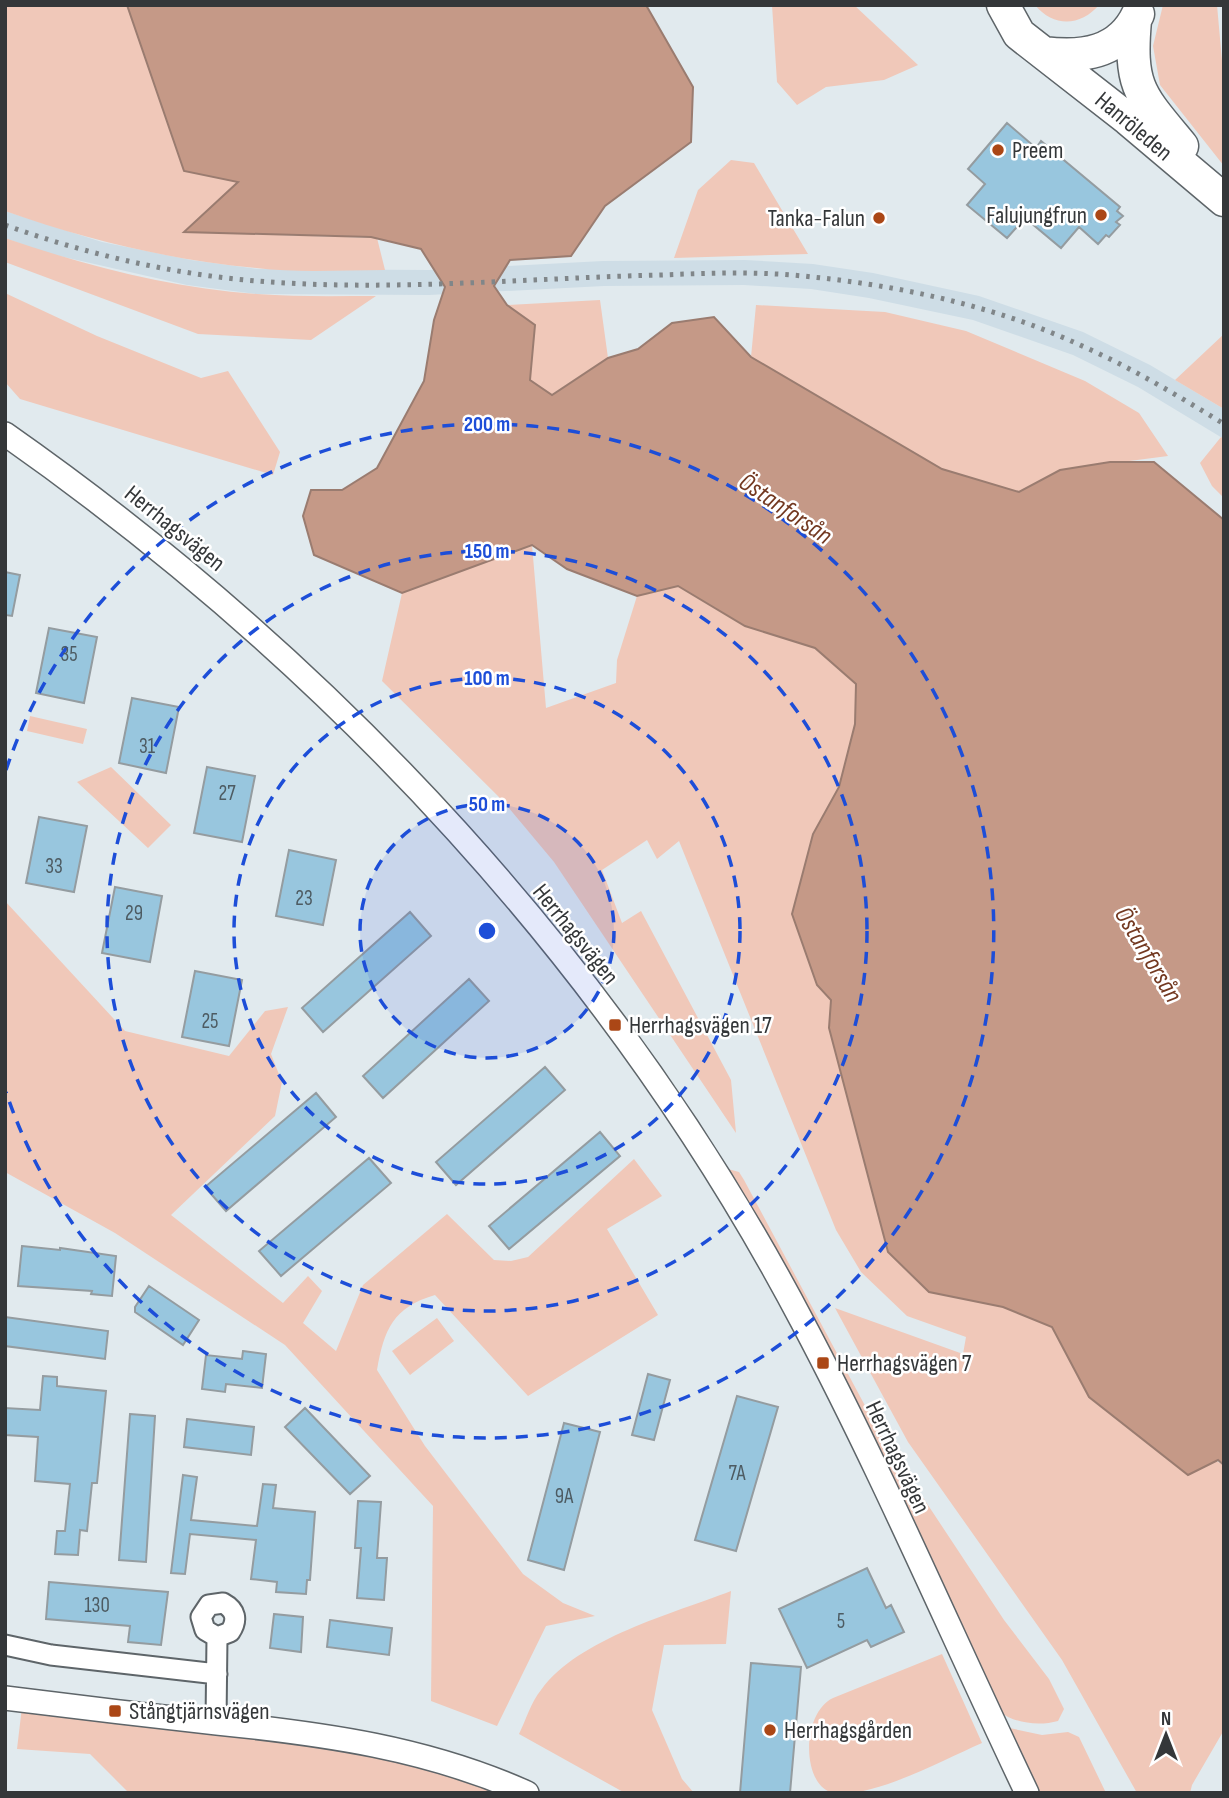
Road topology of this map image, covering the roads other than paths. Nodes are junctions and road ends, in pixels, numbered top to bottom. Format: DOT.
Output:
graph roads {
  1 [pos="1003,5"];
  2 [pos="1139,10"];
  3 [pos="1044,53"];
  4 [pos="1224,200"];
  5 [pos="5,434"];
  6 [pos="217,1637"];
  7 [pos="5,1645"];
  8 [pos="217,1674"];
  9 [pos="5,1699"];
  10 [pos="216,1723"];
  11 [pos="527,1793"];
  12 [pos="1027,1793"];
  1 -- 3 [label="highway, Hanröleden"];
  2 -- 3 [label="highway"];
  2 -- 4 [label="highway, Hanröleden"];
  3 -- 4 [label="highway, Hanröleden"];
  5 -- 12 [label="street, Herrhagsvägen"];
  6 -- 8 [label="street"];
  7 -- 8 [label="street"];
  8 -- 10 [label="street"];
  9 -- 10 [label="street"];
  10 -- 11 [label="street"];
}
